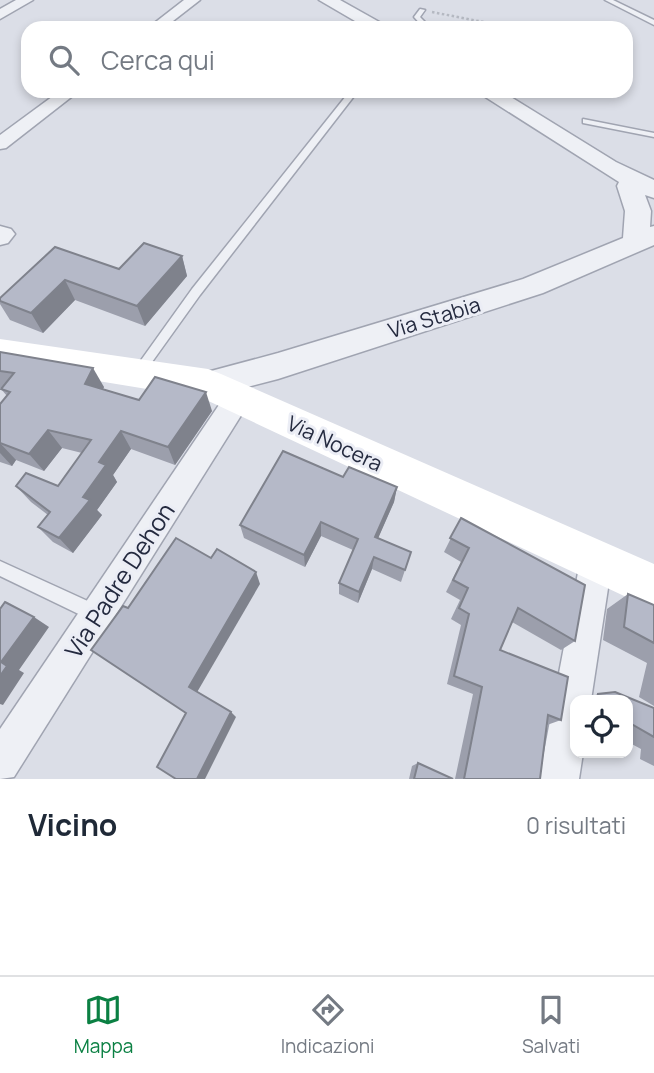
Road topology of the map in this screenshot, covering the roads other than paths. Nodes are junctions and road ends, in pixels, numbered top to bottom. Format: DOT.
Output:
graph roads {
  1 [pos="26,0"];
  2 [pos="193,0"];
  3 [pos="327,0"];
  4 [pos="608,0"];
  5 [pos="618,2"];
  6 [pos="422,10"];
  7 [pos="0,15"];
  8 [pos="164,21"];
  9 [pos="368,21"];
  10 [pos="422,21"];
  11 [pos="654,23"];
  12 [pos="62,98"];
  13 [pos="348,98"];
  14 [pos="497,98"];
  15 [pos="586,121"];
  16 [pos="654,135"];
  17 [pos="0,144"];
  18 [pos="648,191"];
  19 [pos="645,239"];
  20 [pos="7,358"];
  21 [pos="137,374"];
  22 [pos="223,391"];
  23 [pos="596,562"];
  24 [pos="0,568"];
  25 [pos="654,587"];
  26 [pos="97,614"];
  27 [pos="0,763"];
  28 [pos="559,779"];
  1 -- 7 [label="street"];
  2 -- 8 [label="street"];
  3 -- 9 [label="street"];
  4 -- 5 [label="lane"];
  5 -- 11 [label="lane"];
  6 -- 10 [label="lane"];
  12 -- 17 [label="street"];
  13 -- 21 [label="lane"];
  14 -- 18 [label="street"];
  15 -- 16 [label="lane"];
  18 -- 19 [label="street"];
  19 -- 22 [label="street, Via Stabia"];
  20 -- 21 [label="main road, Via Nocera"];
  21 -- 22 [label="main road, Via Nocera"];
  22 -- 23 [label="main road, Via Nocera"];
  22 -- 26 [label="street, Via Padre Dehon"];
  23 -- 25 [label="main road, Via Nocera"];
  23 -- 28 [label="street"];
  24 -- 26 [label="lane"];
  26 -- 27 [label="street, Via Padre Dehon"];
}
